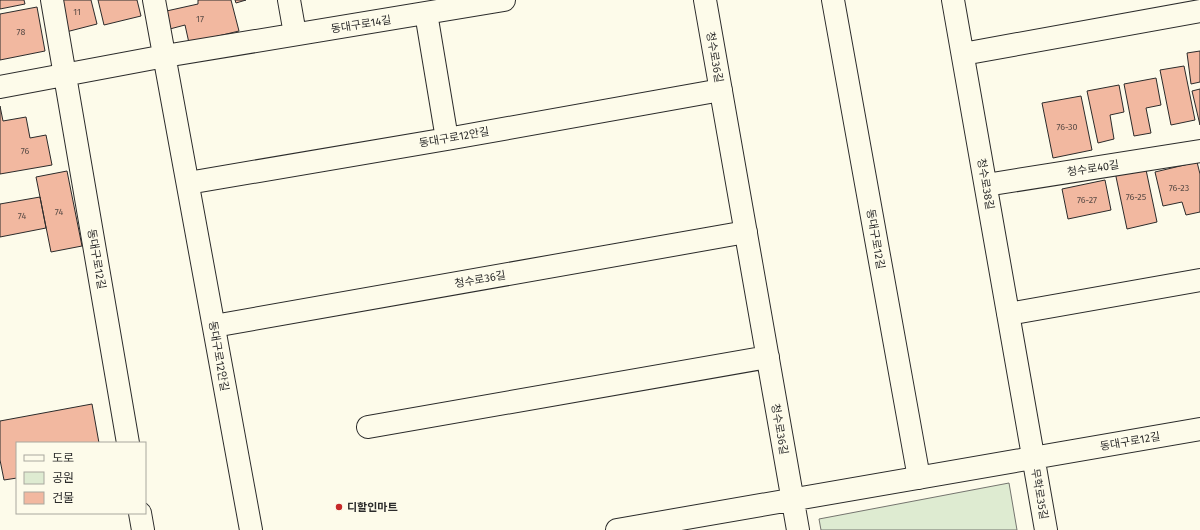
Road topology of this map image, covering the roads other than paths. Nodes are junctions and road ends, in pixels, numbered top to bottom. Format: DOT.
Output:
graph roads {
  1 [pos="52,0"];
  2 [pos="154,0"];
  3 [pos="289,0"];
  4 [pos="504,0"];
  5 [pos="705,0"];
  6 [pos="833,0"];
  7 [pos="953,0"];
  8 [pos="429,8"];
  9 [pos="1200,11"];
  10 [pos="295,34"];
  11 [pos="963,54"];
  12 [pos="165,56"];
  13 [pos="66,75"];
  14 [pos="0,87"];
  15 [pos="721,90"];
  16 [pos="447,139"];
  17 [pos="1200,151"];
  18 [pos="188,183"];
  19 [pos="986,185"];
  20 [pos="746,232"];
  21 [pos="1200,280"];
  22 [pos="1008,314"];
  23 [pos="214,326"];
  24 [pos="768,357"];
  25 [pos="368,427"];
  26 [pos="1200,429"];
  27 [pos="128,442"];
  28 [pos="1034,457"];
  29 [pos="919,478"];
  30 [pos="792,501"];
  31 [pos="140,514"];
  32 [pos="143,530"];
  33 [pos="251,530"];
  34 [pos="617,530"];
  35 [pos="798,530"];
  36 [pos="1046,530"];
  1 -- 13 [label="street"];
  2 -- 12 [label="street"];
  3 -- 10 [label="street"];
  4 -- 8 [label="street, 동대구로14길"];
  5 -- 15 [label="street, 청수로36길"];
  6 -- 29 [label="street, 동대구로12길"];
  7 -- 11 [label="street, 청수로38길"];
  8 -- 10 [label="street, 동대구로14길"];
  8 -- 16 [label="street"];
  9 -- 11 [label="street"];
  10 -- 12 [label="street, 동대구로14길"];
  11 -- 19 [label="street, 청수로38길"];
  12 -- 13 [label="street, 동대구로14길"];
  12 -- 18 [label="street, 동대구로12안길"];
  13 -- 14 [label="street, 동대구로14길"];
  13 -- 27 [label="street, 동대구로12길"];
  15 -- 16 [label="street, 동대구로12안길"];
  15 -- 20 [label="street, 청수로36길"];
  16 -- 18 [label="street, 동대구로12안길"];
  17 -- 19 [label="street, 청수로40길"];
  18 -- 23 [label="street, 동대구로12안길"];
  19 -- 22 [label="street, 청수로38길"];
  20 -- 23 [label="street, 청수로36길"];
  20 -- 24 [label="street, 청수로36길"];
  21 -- 22 [label="street"];
  22 -- 28 [label="street, 청수로38길"];
  23 -- 33 [label="street, 동대구로12안길"];
  24 -- 25 [label="street"];
  24 -- 30 [label="street, 청수로36길"];
  26 -- 28 [label="street, 동대구로12길"];
  28 -- 29 [label="street, 동대구로12길"];
  28 -- 36 [label="street, 무학로35길"];
  29 -- 30 [label="street, 동대구로12길"];
  30 -- 34 [label="street, 동대구로12길"];
  30 -- 35 [label="street, 청수로36길"];
  31 -- 32 [label="street"];
}
